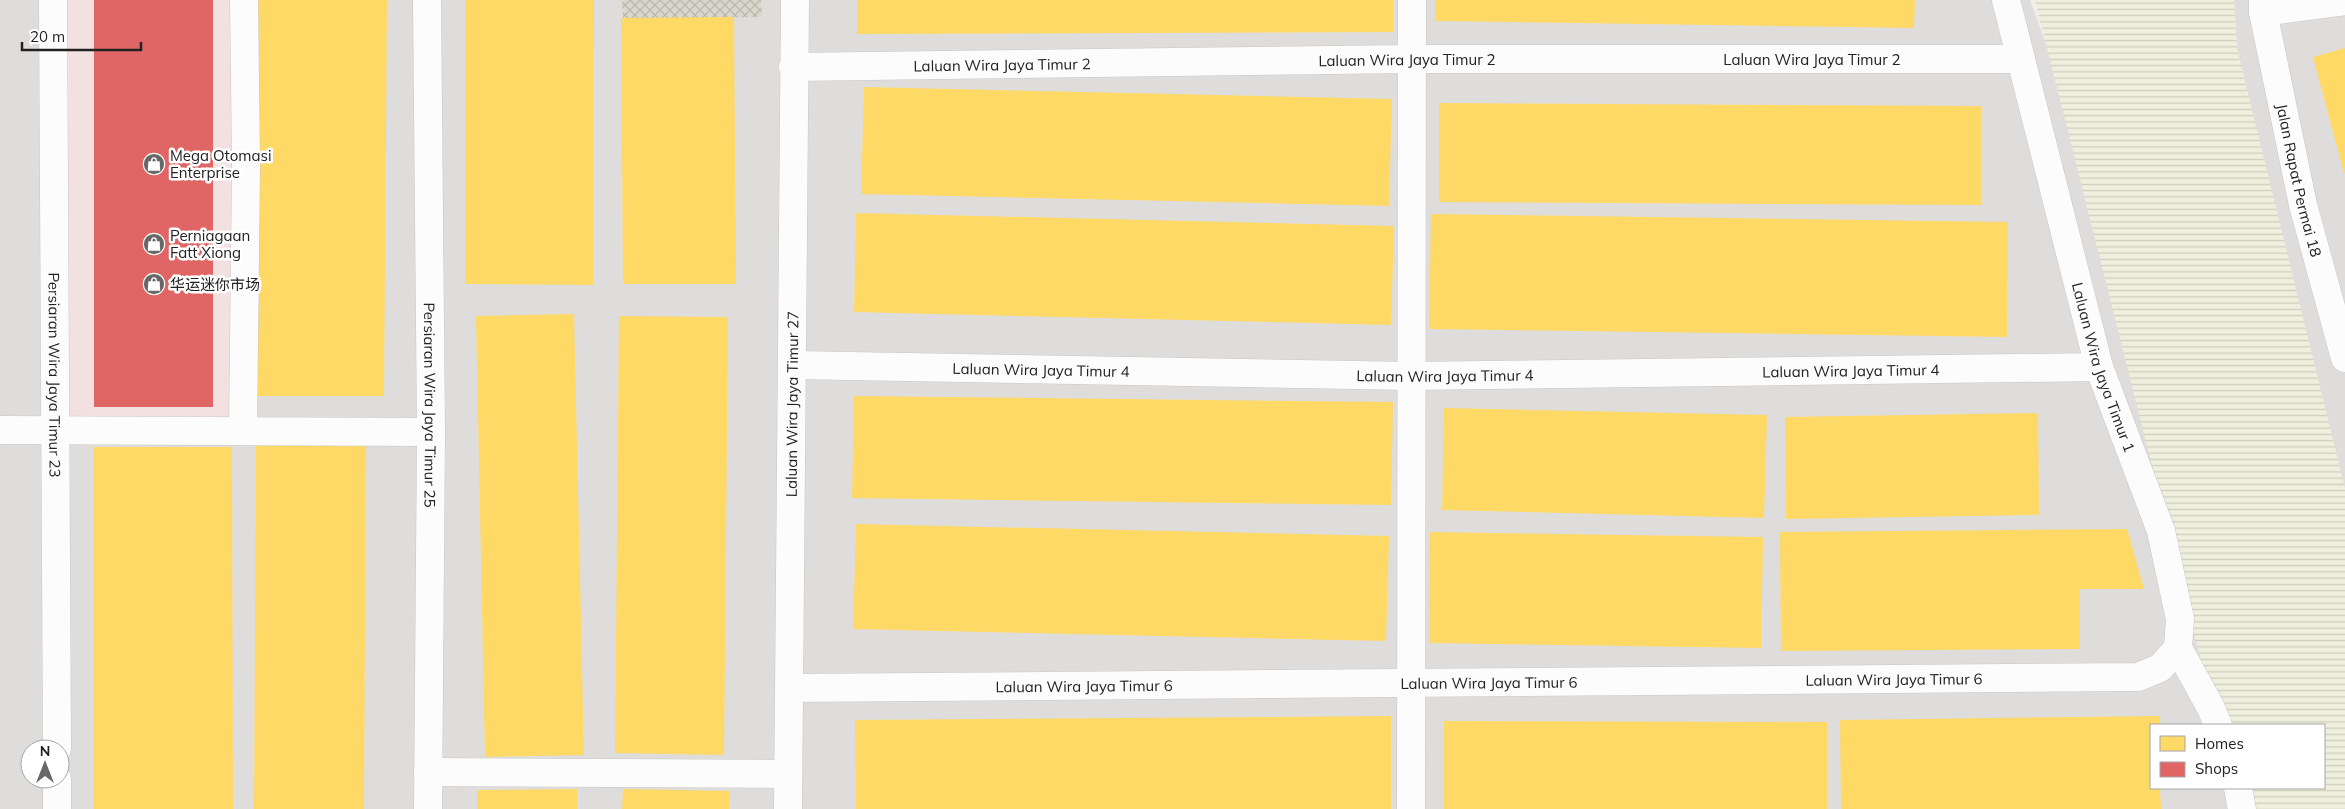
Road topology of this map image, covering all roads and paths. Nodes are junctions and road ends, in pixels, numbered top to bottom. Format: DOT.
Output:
graph roads {
  1 [pos="53,0"];
  2 [pos="244,0"];
  3 [pos="427,0"];
  4 [pos="794,0"];
  5 [pos="1412,0"];
  6 [pos="2006,0"];
  7 [pos="2345,1"];
  8 [pos="2263,6"];
  9 [pos="1411,59"];
  10 [pos="2021,59"];
  11 [pos="793,67"];
  12 [pos="2345,358"];
  13 [pos="793,365"];
  14 [pos="2099,368"];
  15 [pos="1411,376"];
  16 [pos="56,428"];
  17 [pos="0,430"];
  18 [pos="243,430"];
  19 [pos="431,432"];
  20 [pos="2178,648"];
  21 [pos="1412,682"];
  22 [pos="789,688"];
  23 [pos="2218,724"];
  24 [pos="57,739"];
  25 [pos="428,772"];
  26 [pos="788,774"];
  27 [pos="57,789"];
  28 [pos="2238,789"];
  29 [pos="57,809"];
  30 [pos="428,809"];
  31 [pos="788,809"];
  32 [pos="1411,809"];
  33 [pos="2242,809"];
  1 -- 16 [label="street, Persiaran Wira Jaya Timur 23"];
  2 -- 18 [label="street"];
  3 -- 19 [label="street, Persiaran Wira Jaya Timur 25"];
  4 -- 11 [label="street, Laluan Wira Jaya Timur 27"];
  5 -- 9 [label="street"];
  6 -- 10 [label="street, Laluan Wira Jaya Timur 1"];
  7 -- 8 [label="street"];
  8 -- 12 [label="street, Jalan Rapat Permai 18"];
  9 -- 10 [label="street, Laluan Wira Jaya Timur 2"];
  9 -- 11 [label="street, Laluan Wira Jaya Timur 2"];
  9 -- 15 [label="street"];
  10 -- 14 [label="street, Laluan Wira Jaya Timur 1"];
  11 -- 13 [label="street, Laluan Wira Jaya Timur 27"];
  13 -- 15 [label="street, Laluan Wira Jaya Timur 4"];
  13 -- 22 [label="street, Laluan Wira Jaya Timur 27"];
  14 -- 15 [label="street, Laluan Wira Jaya Timur 4"];
  14 -- 20 [label="street, Laluan Wira Jaya Timur 1"];
  15 -- 21 [label="street"];
  16 -- 17 [label="street"];
  16 -- 18 [label="street"];
  16 -- 24 [label="street, Persiaran Wira Jaya Timur 23"];
  18 -- 19 [label="street"];
  19 -- 25 [label="street, Persiaran Wira Jaya Timur 25"];
  20 -- 21 [label="street, Laluan Wira Jaya Timur 6"];
  20 -- 23 [label="street"];
  21 -- 22 [label="street, Laluan Wira Jaya Timur 6"];
  21 -- 32 [label="street"];
  22 -- 26 [label="street, Laluan Wira Jaya Timur 27"];
  25 -- 26 [label="street"];
  25 -- 30 [label="street, Persiaran Wira Jaya Timur 25"];
  26 -- 31 [label="street, Laluan Wira Jaya Timur 27"];
  27 -- 29 [label="street"];
  28 -- 33 [label="street"];
}
